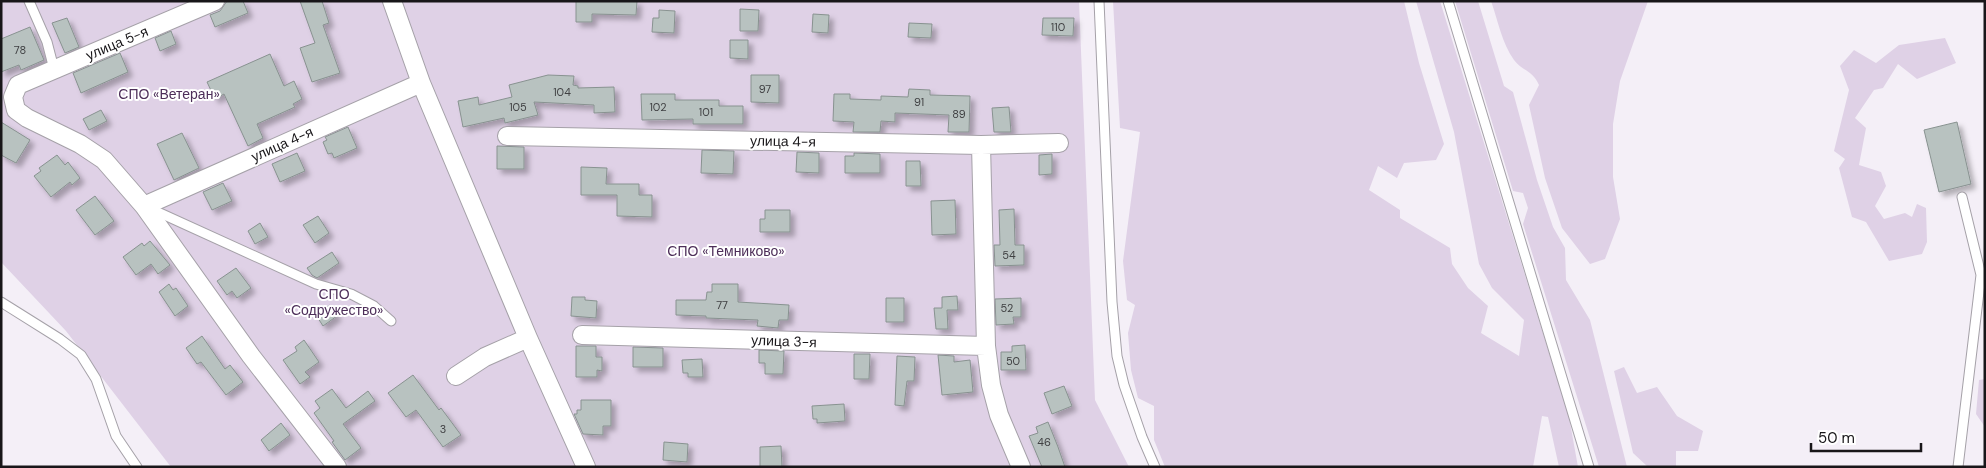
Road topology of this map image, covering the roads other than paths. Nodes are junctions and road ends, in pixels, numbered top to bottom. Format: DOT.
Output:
graph roads {
  1 [pos="29,1"];
  2 [pos="215,1"];
  3 [pos="392,1"];
  4 [pos="1099,1"];
  5 [pos="1448,1"];
  6 [pos="54,69"];
  7 [pos="421,83"];
  8 [pos="507,136"];
  9 [pos="1059,143"];
  10 [pos="981,145"];
  11 [pos="1962,197"];
  12 [pos="144,206"];
  13 [pos="1,302"];
  14 [pos="390,321"];
  15 [pos="582,335"];
  16 [pos="528,338"];
  17 [pos="986,346"];
  18 [pos="456,376"];
  19 [pos="137,467"];
  20 [pos="337,467"];
  21 [pos="586,467"];
  22 [pos="1021,467"];
  23 [pos="1155,467"];
  24 [pos="1589,467"];
  25 [pos="1958,467"];
  1 -- 6 [label="lane"];
  2 -- 6 [label="street, улица 5-я"];
  3 -- 7 [label="street"];
  4 -- 23 [label="lane"];
  5 -- 24 [label="lane"];
  6 -- 12 [label="street, улица 5-я"];
  7 -- 12 [label="street, улица 4-я"];
  7 -- 16 [label="street"];
  8 -- 10 [label="street, улица 4-я"];
  9 -- 10 [label="street, улица 4-я"];
  10 -- 17 [label="street"];
  11 -- 25 [label="lane"];
  12 -- 14 [label="lane"];
  12 -- 20 [label="street"];
  13 -- 19 [label="lane"];
  15 -- 17 [label="street, улица 3-я"];
  16 -- 18 [label="street"];
  16 -- 21 [label="street"];
  17 -- 22 [label="street"];
}
